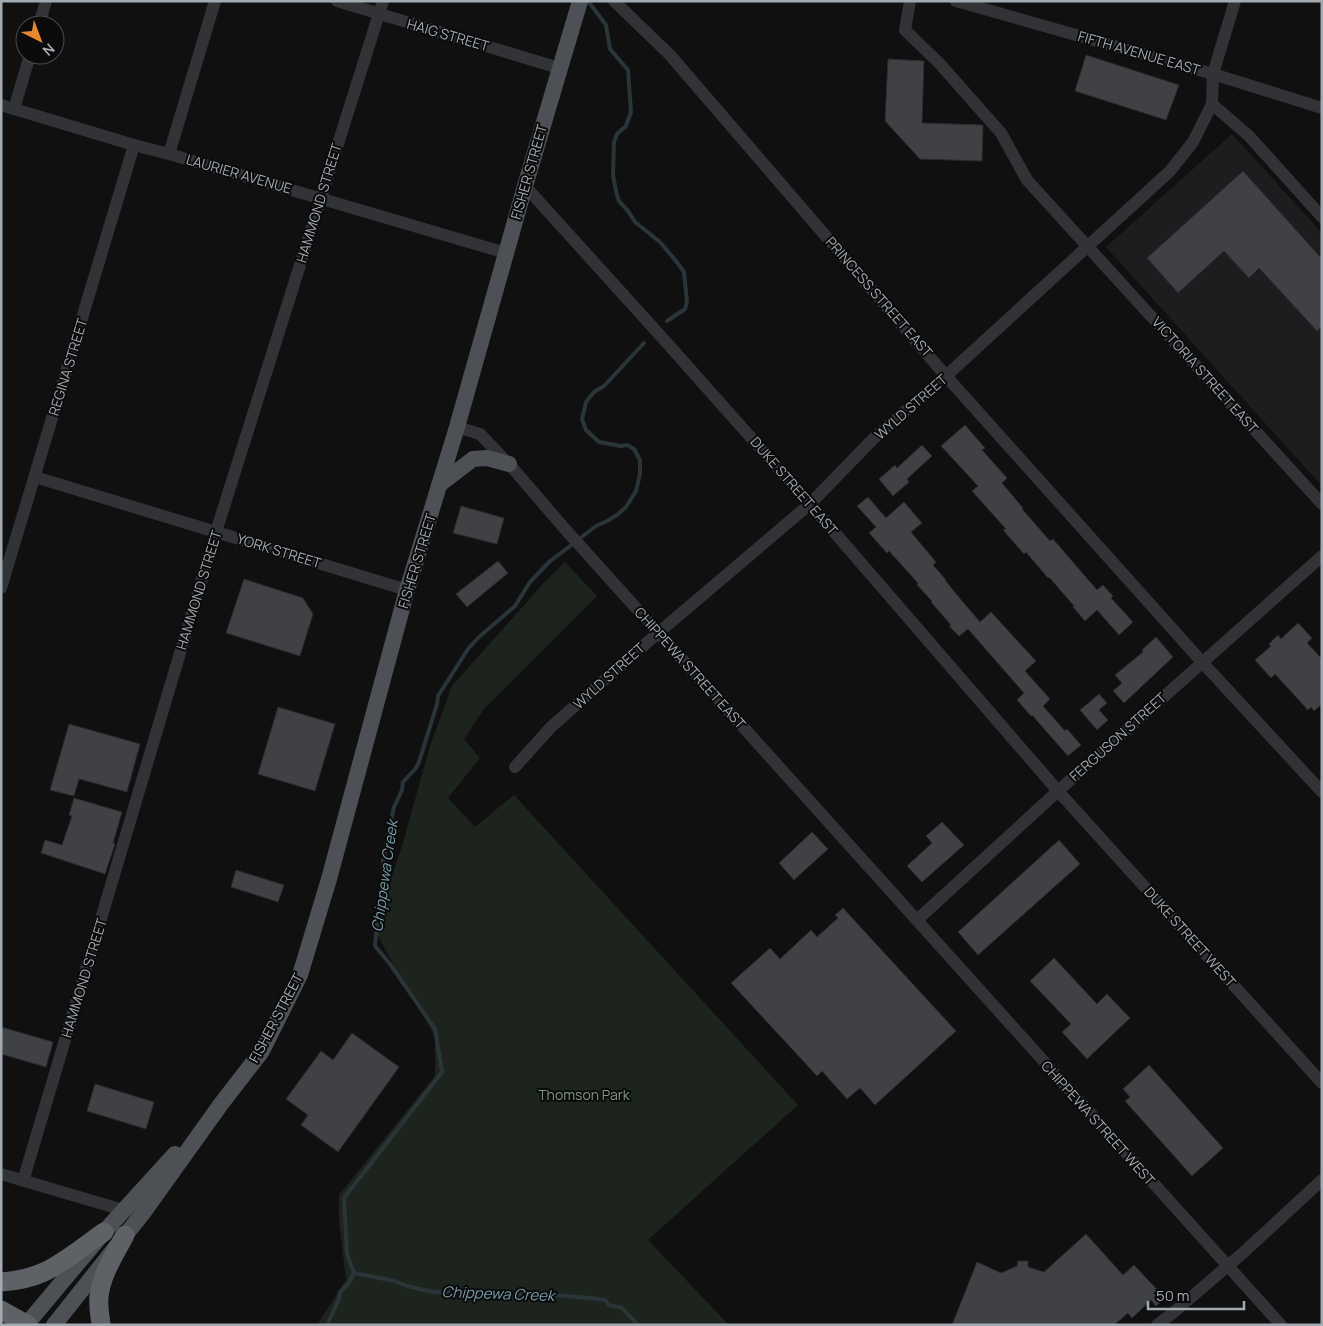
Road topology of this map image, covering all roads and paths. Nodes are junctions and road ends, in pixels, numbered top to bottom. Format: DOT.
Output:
graph roads {
  1 [pos="46,1"];
  2 [pos="214,1"];
  3 [pos="337,1"];
  4 [pos="383,1"];
  5 [pos="614,1"];
  6 [pos="910,1"];
  7 [pos="956,1"];
  8 [pos="1235,1"];
  9 [pos="578,7"];
  10 [pos="378,14"];
  11 [pos="42,15"];
  12 [pos="27,65"];
  13 [pos="560,68"];
  14 [pos="1213,74"];
  15 [pos="1212,104"];
  16 [pos="1,105"];
  17 [pos="1322,108"];
  18 [pos="14,109"];
  19 [pos="134,146"];
  20 [pos="169,154"];
  21 [pos="525,186"];
  22 [pos="321,198"];
  23 [pos="1322,217"];
  24 [pos="1089,246"];
  25 [pos="506,253"];
  26 [pos="946,376"];
  27 [pos="457,427"];
  28 [pos="509,464"];
  29 [pos="35,477"];
  30 [pos="440,484"];
  31 [pos="810,504"];
  32 [pos="1322,504"];
  33 [pos="216,532"];
  34 [pos="1322,556"];
  35 [pos="1,588"];
  36 [pos="407,590"];
  37 [pos="658,632"];
  38 [pos="1202,662"];
  39 [pos="515,767"];
  40 [pos="1058,791"];
  41 [pos="1322,792"];
  42 [pos="917,920"];
  43 [pos="1322,1083"];
  44 [pos="221,1104"];
  45 [pos="1,1174"];
  46 [pos="1322,1180"];
  47 [pos="23,1181"];
  48 [pos="123,1210"];
  49 [pos="144,1213"];
  50 [pos="104,1232"];
  51 [pos="125,1235"];
  52 [pos="1228,1265"];
  53 [pos="1,1282"];
  54 [pos="1,1310"];
  55 [pos="27,1325"];
  56 [pos="54,1325"];
  57 [pos="101,1325"];
  58 [pos="1157,1325"];
  59 [pos="1281,1325"];
  1 -- 11 [label="street"];
  2 -- 20 [label="street"];
  3 -- 10 [label="street, HAIG STREET"];
  4 -- 10 [label="street, HAMMOND STREET"];
  5 -- 26 [label="street, PRINCESS STREET EAST"];
  6 -- 24 [label="street, VICTORIA STREET EAST"];
  7 -- 14 [label="street, FIFTH AVENUE EAST"];
  8 -- 14 [label="street, WYLD STREET"];
  9 -- 13 [label="main road, FISHER STREET"];
  10 -- 13 [label="street, HAIG STREET"];
  10 -- 22 [label="street, HAMMOND STREET"];
  12 -- 18 [label="street"];
  13 -- 21 [label="main road, FISHER STREET"];
  14 -- 15 [label="street, WYLD STREET"];
  14 -- 17 [label="street, FIFTH AVENUE EAST"];
  15 -- 23 [label="street"];
  15 -- 24 [label="street, WYLD STREET"];
  16 -- 18 [label="street, LAURIER AVENUE"];
  18 -- 19 [label="street, LAURIER AVENUE"];
  19 -- 20 [label="street, LAURIER AVENUE"];
  19 -- 29 [label="street, REGINA STREET"];
  20 -- 22 [label="street, LAURIER AVENUE"];
  21 -- 25 [label="main road, FISHER STREET"];
  21 -- 31 [label="street, DUKE STREET EAST"];
  22 -- 25 [label="street, LAURIER AVENUE"];
  22 -- 33 [label="street, HAMMOND STREET"];
  24 -- 26 [label="street, WYLD STREET"];
  24 -- 32 [label="street, VICTORIA STREET EAST"];
  25 -- 27 [label="main road, FISHER STREET"];
  26 -- 31 [label="street, WYLD STREET"];
  26 -- 38 [label="street, PRINCESS STREET EAST"];
  27 -- 28 [label="street, CHIPPEWA STREET EAST"];
  27 -- 30 [label="main road, FISHER STREET"];
  28 -- 30 [label="main road"];
  28 -- 37 [label="street, CHIPPEWA STREET EAST"];
  29 -- 33 [label="street, YORK STREET"];
  29 -- 35 [label="street, REGINA STREET"];
  30 -- 36 [label="main road, FISHER STREET"];
  31 -- 37 [label="street, WYLD STREET"];
  31 -- 40 [label="street, DUKE STREET EAST"];
  33 -- 36 [label="street, YORK STREET"];
  33 -- 47 [label="street, HAMMOND STREET"];
  34 -- 38 [label="street, FERGUSON STREET"];
  36 -- 44 [label="main road, FISHER STREET"];
  37 -- 39 [label="street, WYLD STREET"];
  37 -- 42 [label="street, CHIPPEWA STREET EAST"];
  38 -- 40 [label="street, FERGUSON STREET"];
  38 -- 41 [label="street, PRINCESS STREET EAST"];
  40 -- 42 [label="street, FERGUSON STREET"];
  40 -- 43 [label="street, DUKE STREET WEST"];
  42 -- 52 [label="street, CHIPPEWA STREET WEST"];
  44 -- 48 [label="main road, FISHER STREET"];
  44 -- 49 [label="main road, FISHER STREET"];
  45 -- 47 [label="street"];
  46 -- 52 [label="street"];
  47 -- 48 [label="street"];
  48 -- 49 [label="street"];
  48 -- 50 [label="main road, FISHER STREET"];
  49 -- 51 [label="main road, FISHER STREET"];
  50 -- 53 [label="highway"];
  50 -- 55 [label="main road, FISHER STREET"];
  51 -- 56 [label="main road, FISHER STREET"];
  51 -- 57 [label="highway"];
  52 -- 58 [label="street"];
  52 -- 59 [label="street, CHIPPEWA STREET WEST"];
  54 -- 55 [label="highway"];
}
